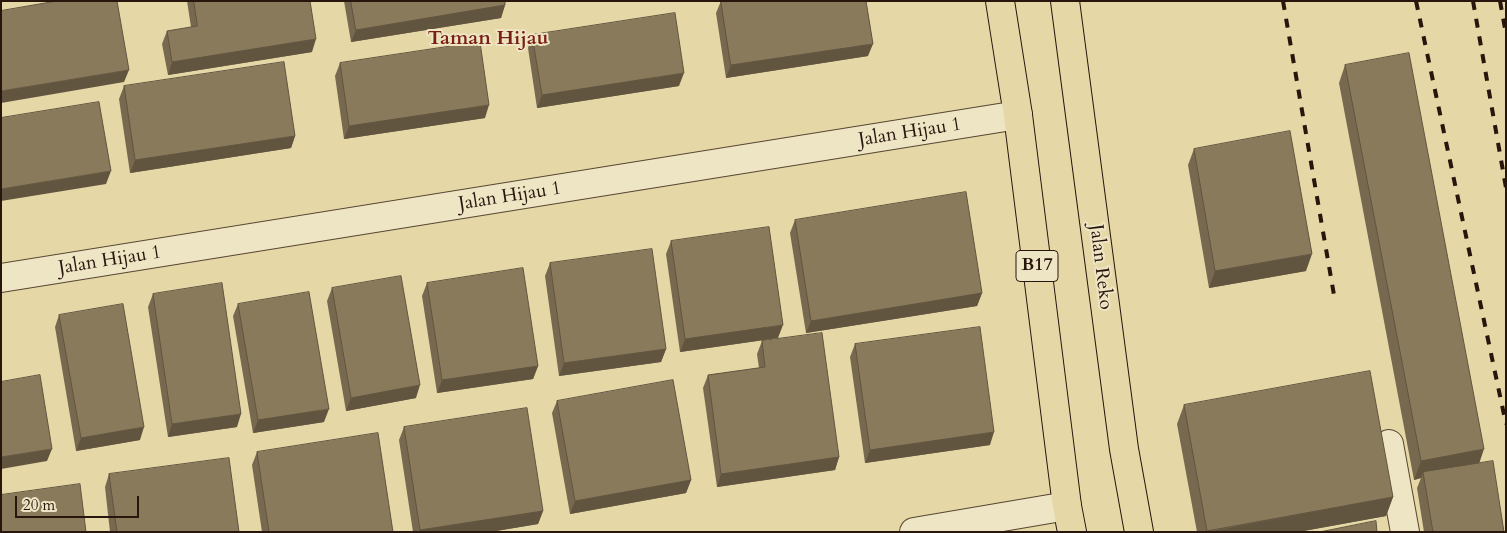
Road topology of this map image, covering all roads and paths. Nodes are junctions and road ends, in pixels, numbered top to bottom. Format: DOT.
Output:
graph roads {
  1 [pos="1000,1"];
  2 [pos="1065,1"];
  3 [pos="1018,115"];
  4 [pos="1,278"];
  5 [pos="1389,444"];
  6 [pos="1069,519"];
  7 [pos="1017,523"];
  8 [pos="914,532"];
  9 [pos="1139,532"];
  10 [pos="1405,532"];
  1 -- 3 [label="main road, B17"];
  2 -- 9 [label="main road, Jalan Reko"];
  3 -- 4 [label="street, Jalan Hijau 1"];
  3 -- 6 [label="main road, B17"];
  5 -- 10 [label="street"];
  6 -- 7 [label="street"];
  7 -- 8 [label="street"];
}
